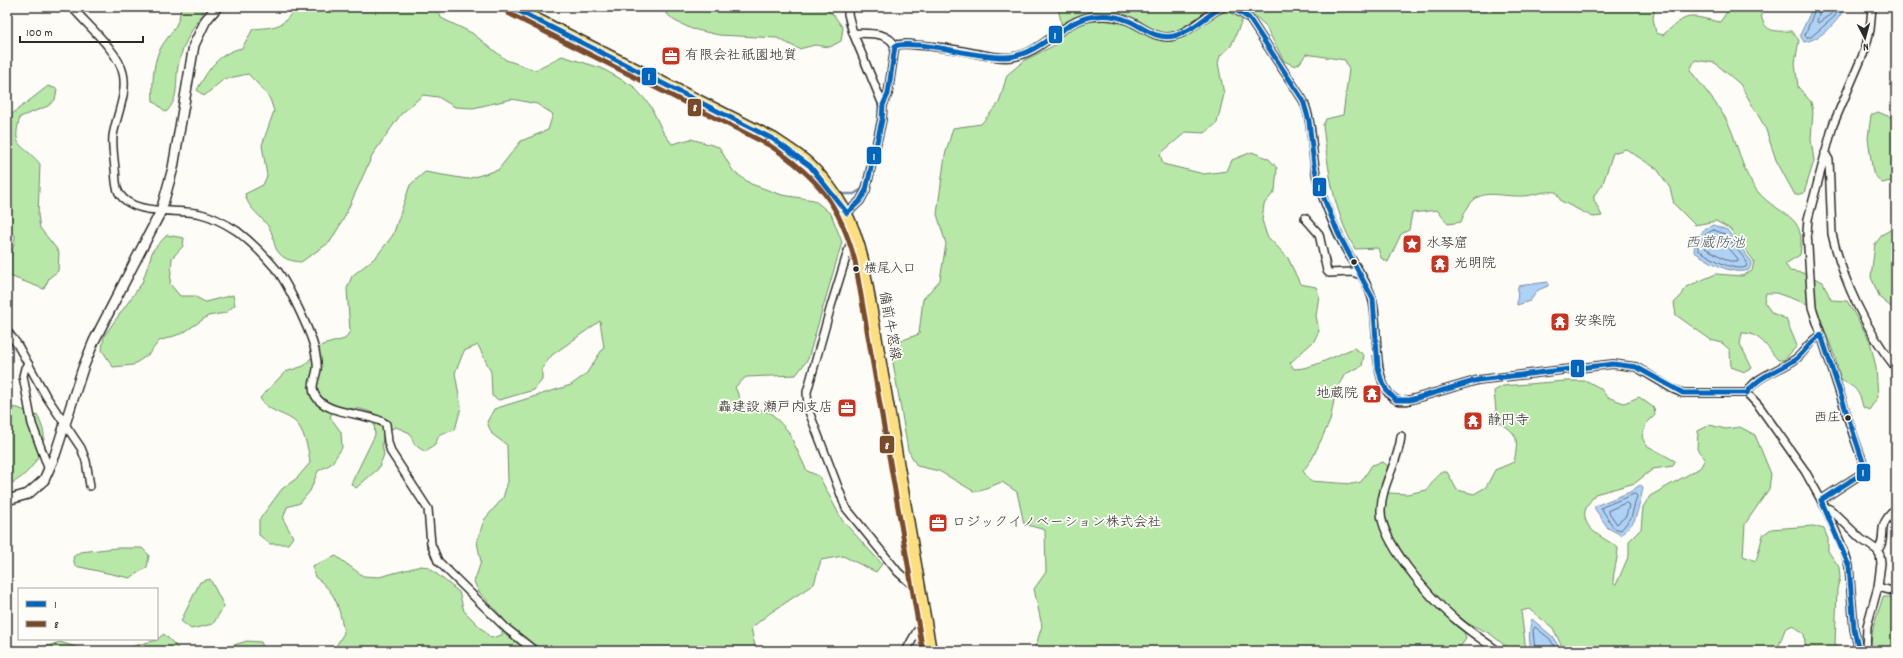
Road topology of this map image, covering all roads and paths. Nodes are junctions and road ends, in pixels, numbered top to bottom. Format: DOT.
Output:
graph roads {
  1 [pos="72,7"];
  2 [pos="217,7"];
  3 [pos="511,7"];
  4 [pos="848,7"];
  5 [pos="1223,7"];
  6 [pos="1231,7"];
  7 [pos="1872,7"];
  8 [pos="852,33"];
  9 [pos="895,46"];
  10 [pos="883,105"];
  11 [pos="1825,153"];
  12 [pos="161,211"];
  13 [pos="847,213"];
  14 [pos="1305,218"];
  15 [pos="855,231"];
  16 [pos="1361,275"];
  17 [pos="7,331"];
  18 [pos="1821,335"];
  19 [pos="29,365"];
  20 [pos="1896,368"];
  21 [pos="1747,393"];
  22 [pos="65,423"];
  23 [pos="1401,436"];
  24 [pos="49,470"];
  25 [pos="90,486"];
  26 [pos="7,500"];
  27 [pos="1823,504"];
  28 [pos="1896,508"];
  29 [pos="1877,550"];
  30 [pos="919,587"];
  31 [pos="1878,587"];
  32 [pos="1896,592"];
  33 [pos="926,626"];
  34 [pos="535,651"];
  35 [pos="906,651"];
  36 [pos="930,651"];
  37 [pos="1498,651"];
  38 [pos="1859,651"];
  39 [pos="1866,651"];
  1 -- 12 [label="street"];
  2 -- 12 [label="street"];
  3 -- 13 [label="main road, 備前牛窓線"];
  4 -- 8 [label="street"];
  5 -- 9 [label="street"];
  6 -- 16 [label="street"];
  7 -- 11 [label="street"];
  8 -- 9 [label="street"];
  8 -- 10 [label="street"];
  9 -- 10 [label="street"];
  10 -- 13 [label="street"];
  11 -- 18 [label="street"];
  11 -- 20 [label="street"];
  12 -- 22 [label="street"];
  12 -- 34 [label="street"];
  13 -- 15 [label="main road, 備前牛窓線"];
  14 -- 16 [label="street"];
  15 -- 30 [label="main road, 備前牛窓線"];
  15 -- 30 [label="street"];
  16 -- 21 [label="street"];
  17 -- 19 [label="street"];
  18 -- 21 [label="street"];
  18 -- 27 [label="street"];
  19 -- 22 [label="street"];
  19 -- 24 [label="street"];
  21 -- 27 [label="street"];
  22 -- 24 [label="street"];
  22 -- 25 [label="street"];
  23 -- 37 [label="street"];
  24 -- 26 [label="street"];
  27 -- 29 [label="street"];
  27 -- 38 [label="street"];
  28 -- 29 [label="street"];
  29 -- 31 [label="street"];
  30 -- 33 [label="main road, 備前牛窓線"];
  31 -- 32 [label="street"];
  31 -- 39 [label="street"];
  33 -- 35 [label="street"];
  33 -- 36 [label="main road, 備前牛窓線"];
}
